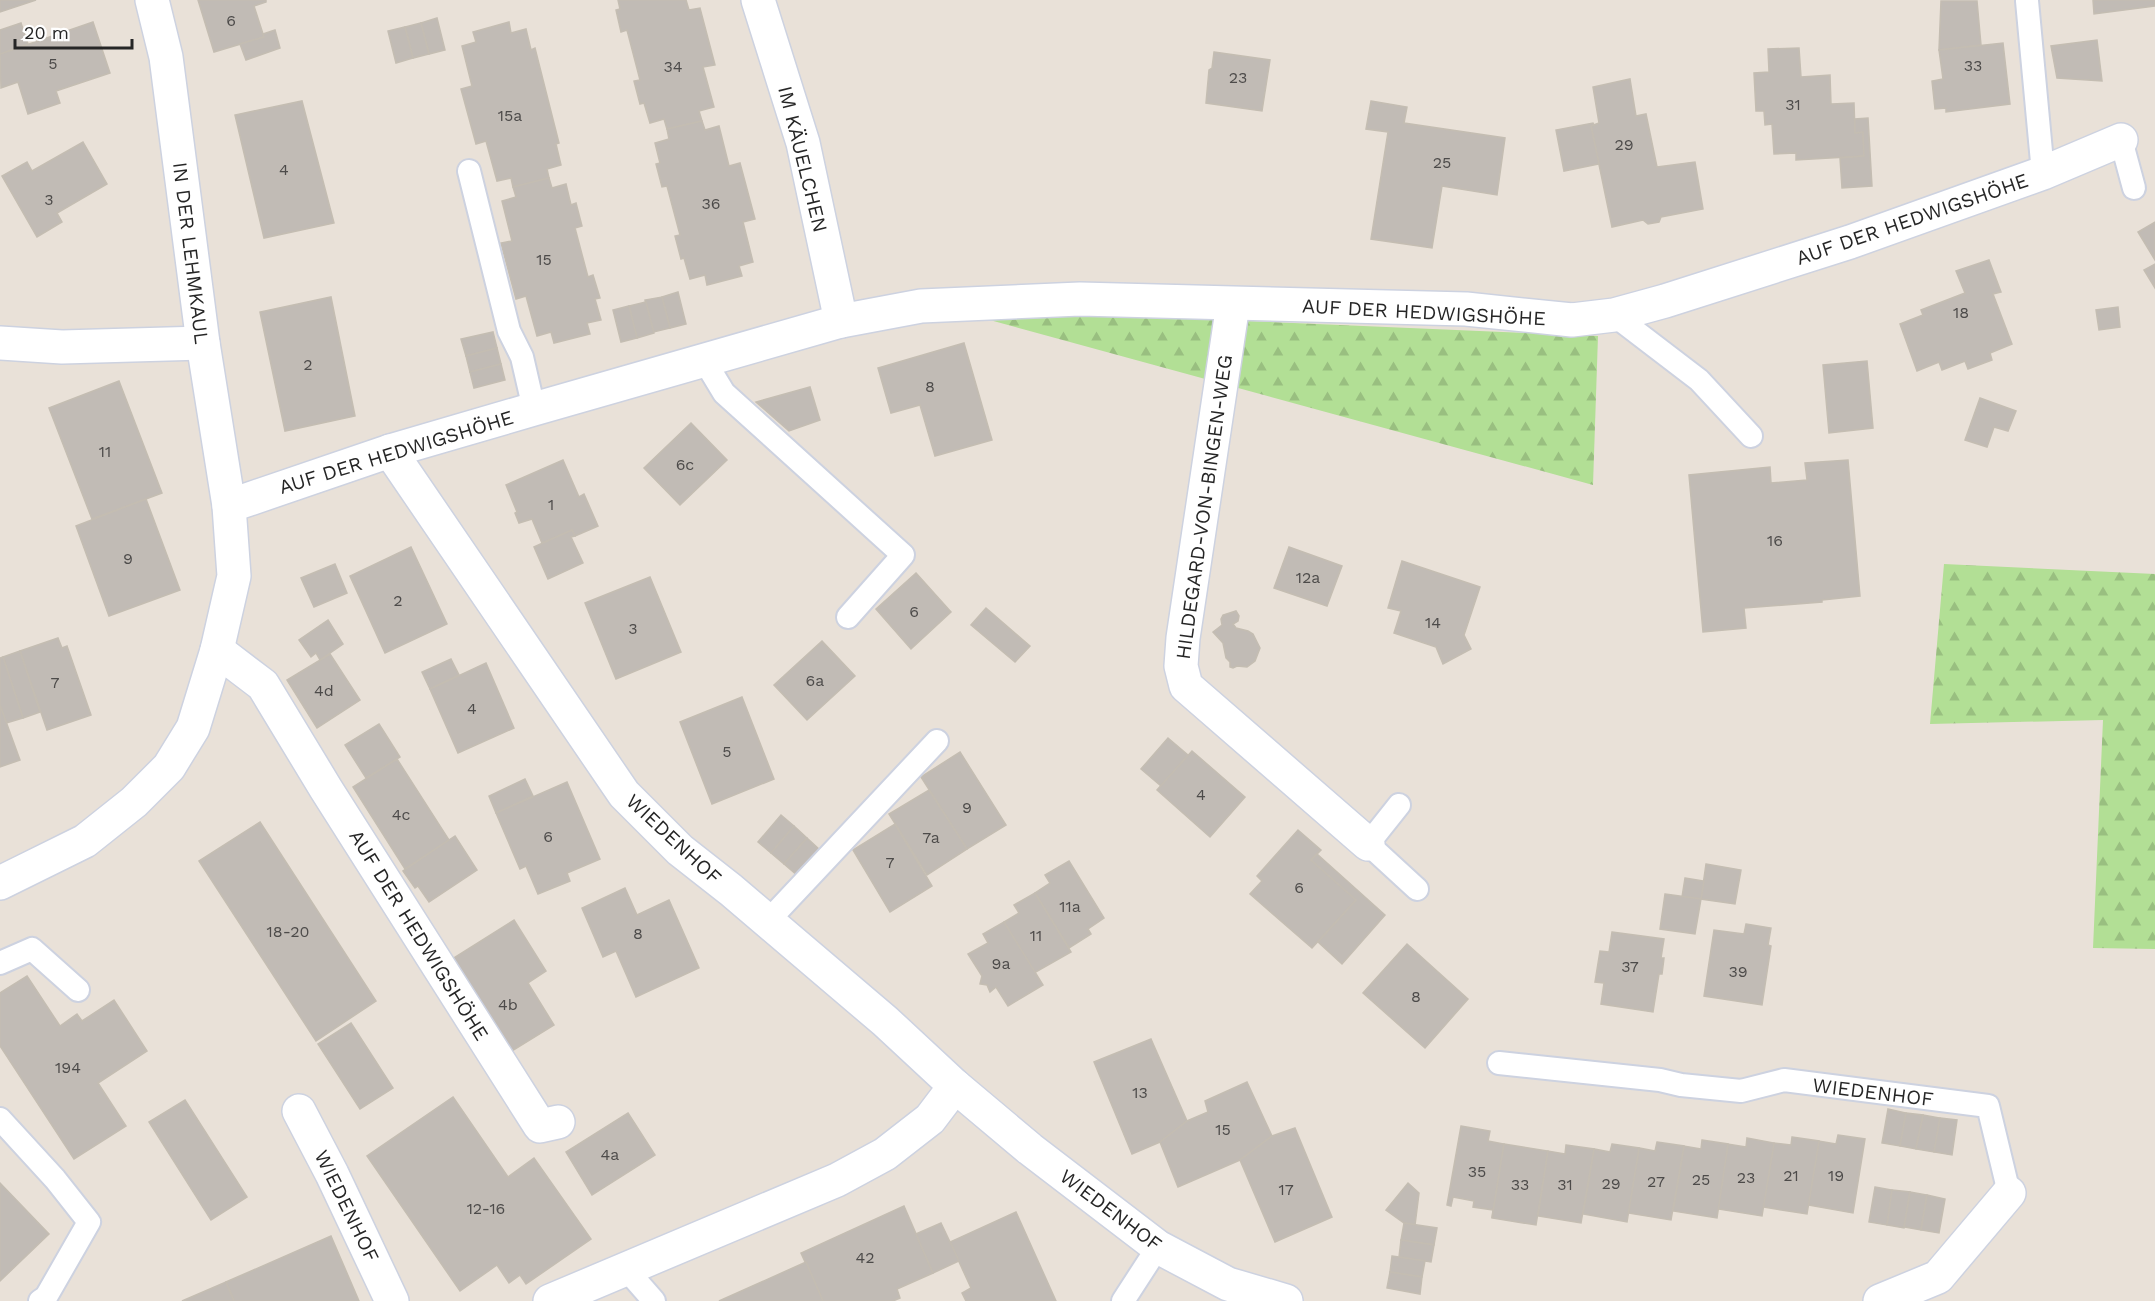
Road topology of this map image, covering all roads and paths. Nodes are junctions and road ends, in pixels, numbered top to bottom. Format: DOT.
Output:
graph roads {
  1 [pos="152,0"];
  2 [pos="758,0"];
  3 [pos="2027,2"];
  4 [pos="2121,140"];
  5 [pos="469,171"];
  6 [pos="2043,173"];
  7 [pos="2134,188"];
  8 [pos="1233,304"];
  9 [pos="1614,315"];
  10 [pos="841,321"];
  11 [pos="0,343"];
  12 [pos="202,343"];
  13 [pos="704,360"];
  14 [pos="534,409"];
  15 [pos="1751,436"];
  16 [pos="390,451"];
  17 [pos="229,506"];
  18 [pos="848,617"];
  19 [pos="217,650"];
  20 [pos="937,741"];
  21 [pos="1399,805"];
  22 [pos="1368,844"];
  23 [pos="0,883"];
  24 [pos="1417,889"];
  25 [pos="767,922"];
  26 [pos="0,963"];
  27 [pos="78,990"];
  28 [pos="1499,1063"];
  29 [pos="955,1086"];
  30 [pos="299,1111"];
  31 [pos="0,1119"];
  32 [pos="558,1122"];
  33 [pos="2009,1193"];
  34 [pos="1158,1247"];
  35 [pos="626,1269"];
  36 [pos="40,1301"];
  37 [pos="392,1301"];
  38 [pos="550,1301"];
  39 [pos="654,1301"];
  40 [pos="1123,1301"];
  41 [pos="1286,1301"];
  42 [pos="1880,1301"];
  1 -- 12 [label="street, IN DER LEHMKAUL"];
  2 -- 10 [label="street, IM KÄUELCHEN"];
  3 -- 6 [label="lane"];
  4 -- 6 [label="street, AUF DER HEDWIGSHÖHE"];
  4 -- 7 [label="lane"];
  5 -- 14 [label="lane"];
  6 -- 9 [label="street, AUF DER HEDWIGSHÖHE"];
  8 -- 9 [label="street, AUF DER HEDWIGSHÖHE"];
  8 -- 10 [label="street, AUF DER HEDWIGSHÖHE"];
  8 -- 22 [label="street, HILDEGARD-VON-BINGEN-WEG"];
  9 -- 15 [label="lane"];
  10 -- 13 [label="street, AUF DER HEDWIGSHÖHE"];
  11 -- 12 [label="street"];
  12 -- 17 [label="street, IN DER LEHMKAUL"];
  13 -- 14 [label="street, AUF DER HEDWIGSHÖHE"];
  13 -- 18 [label="lane"];
  14 -- 16 [label="street, AUF DER HEDWIGSHÖHE"];
  16 -- 17 [label="street, AUF DER HEDWIGSHÖHE"];
  16 -- 25 [label="street, WIEDENHOF"];
  17 -- 19 [label="street"];
  19 -- 23 [label="street"];
  19 -- 32 [label="street, AUF DER HEDWIGSHÖHE"];
  20 -- 25 [label="lane"];
  21 -- 22 [label="lane"];
  22 -- 24 [label="lane"];
  25 -- 29 [label="street, WIEDENHOF"];
  26 -- 27 [label="lane"];
  28 -- 33 [label="lane, WIEDENHOF"];
  29 -- 34 [label="street, WIEDENHOF"];
  29 -- 35 [label="street"];
  30 -- 37 [label="street, WIEDENHOF"];
  31 -- 36 [label="lane"];
  33 -- 42 [label="street, WIEDENHOF"];
  34 -- 40 [label="lane"];
  34 -- 41 [label="street, WIEDENHOF"];
  35 -- 38 [label="street"];
  35 -- 39 [label="lane"];
}
